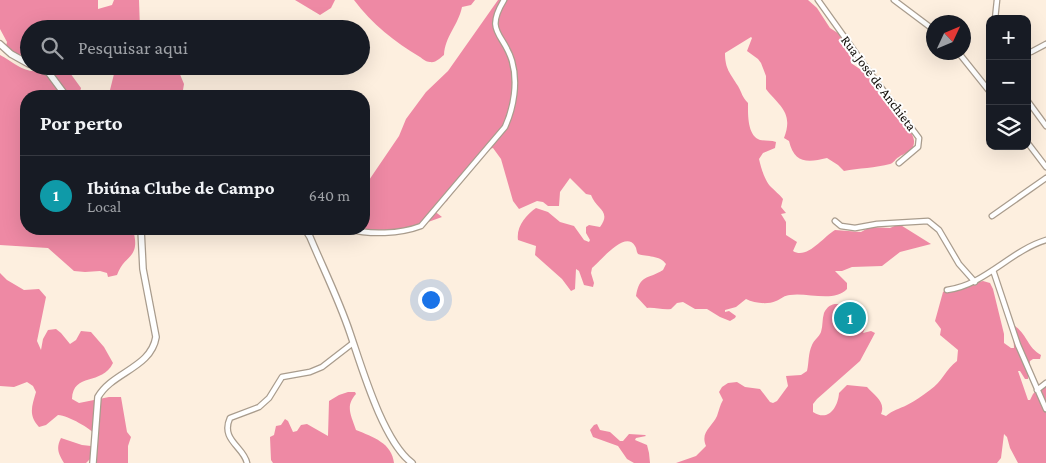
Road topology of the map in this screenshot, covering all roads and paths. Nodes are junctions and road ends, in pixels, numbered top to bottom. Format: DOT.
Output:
graph roads {
  1 [pos="504,0"];
  2 [pos="818,0"];
  3 [pos="894,0"];
  4 [pos="997,0"];
  5 [pos="995,15"];
  6 [pos="926,24"];
  7 [pos="0,44"];
  8 [pos="1046,44"];
  9 [pos="1031,52"];
  10 [pos="20,59"];
  11 [pos="964,60"];
  12 [pos="50,75"];
  13 [pos="986,87"];
  14 [pos="62,90"];
  15 [pos="1031,105"];
  16 [pos="1046,126"];
  17 [pos="1031,147"];
  18 [pos="899,163"];
  19 [pos="1046,167"];
  20 [pos="1046,178"];
  21 [pos="992,216"];
  22 [pos="835,221"];
  23 [pos="370,232"];
  24 [pos="141,235"];
  25 [pos="308,235"];
  26 [pos="1046,240"];
  27 [pos="993,270"];
  28 [pos="975,282"];
  29 [pos="946,290"];
  30 [pos="353,343"];
  31 [pos="1046,383"];
  32 [pos="1037,390"];
  33 [pos="1046,409"];
  34 [pos="93,463"];
  35 [pos="247,463"];
  36 [pos="412,463"];
  1 -- 23 [label="street"];
  2 -- 18 [label="street, Rua José de Anchieta"];
  3 -- 6 [label="street"];
  4 -- 5 [label="street"];
  7 -- 10 [label="street"];
  8 -- 9 [label="street"];
  11 -- 13 [label="street"];
  12 -- 14 [label="street"];
  15 -- 16 [label="street"];
  17 -- 19 [label="street"];
  20 -- 21 [label="street"];
  22 -- 28 [label="street"];
  24 -- 34 [label="street"];
  25 -- 30 [label="street"];
  26 -- 27 [label="street"];
  27 -- 28 [label="street"];
  27 -- 32 [label="street"];
  28 -- 29 [label="street"];
  30 -- 35 [label="street"];
  30 -- 36 [label="street"];
  31 -- 32 [label="street"];
  32 -- 33 [label="street"];
}
